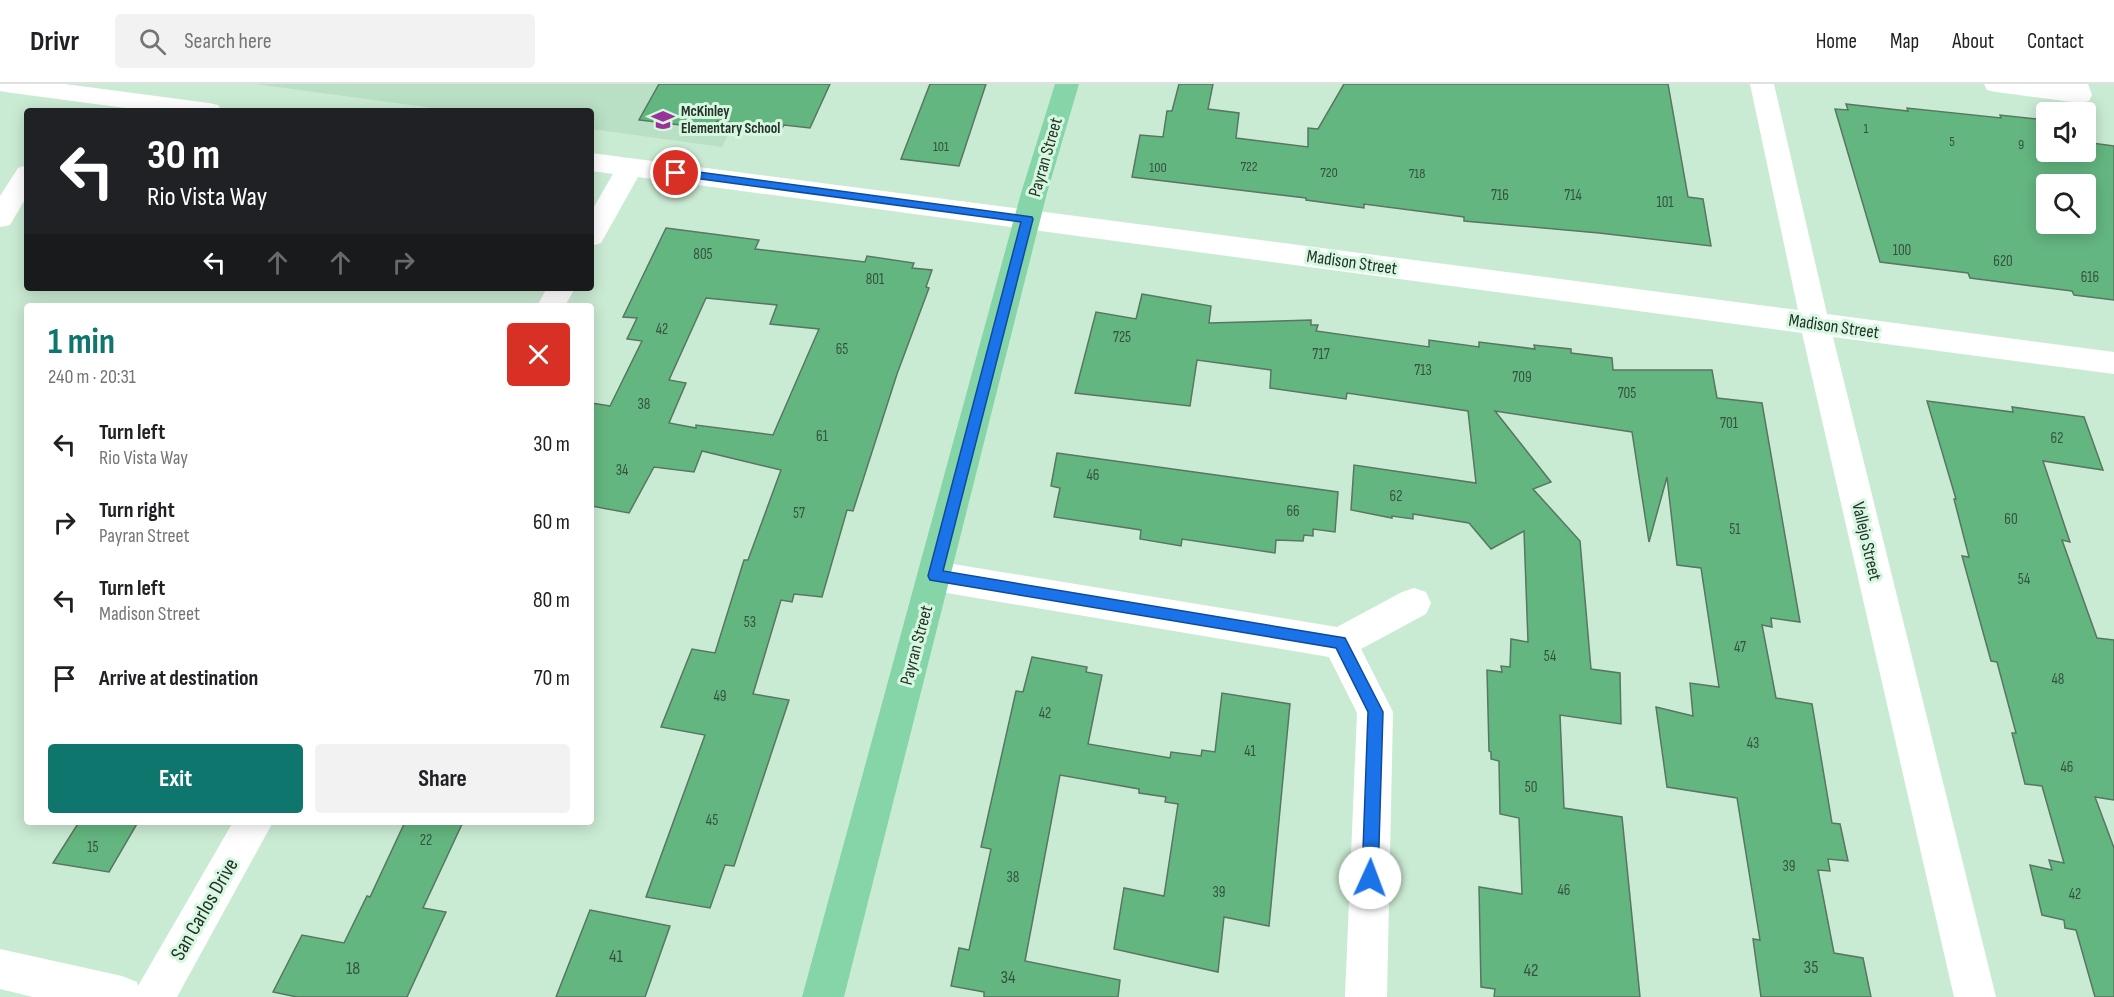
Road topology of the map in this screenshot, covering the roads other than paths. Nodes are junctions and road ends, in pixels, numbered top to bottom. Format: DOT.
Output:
graph roads {
  1 [pos="5,84"];
  2 [pos="1067,84"];
  3 [pos="1761,84"];
  4 [pos="1996,84"];
  5 [pos="2076,84"];
  6 [pos="72,102"];
  7 [pos="163,108"];
  8 [pos="594,162"];
  9 [pos="630,167"];
  10 [pos="24,179"];
  11 [pos="0,218"];
  12 [pos="1028,219"];
  13 [pos="594,231"];
  14 [pos="1815,324"];
  15 [pos="2114,363"];
  16 [pos="935,576"];
  17 [pos="1414,603"];
  18 [pos="1340,643"];
  19 [pos="252,825"];
  20 [pos="0,969"];
  21 [pos="122,997"];
  22 [pos="154,997"];
  23 [pos="823,997"];
  24 [pos="1366,997"];
  25 [pos="1975,997"];
  1 -- 6 [label="street"];
  2 -- 12 [label="main road, Payran Street"];
  3 -- 14 [label="street, Vallejo Street"];
  4 -- 5 [label="street"];
  6 -- 7 [label="street"];
  8 -- 9 [label="street, Madison Street"];
  9 -- 12 [label="street, Madison Street"];
  9 -- 13 [label="street"];
  10 -- 11 [label="street"];
  12 -- 14 [label="street, Madison Street"];
  12 -- 16 [label="main road, Payran Street"];
  14 -- 15 [label="street, Madison Street"];
  14 -- 25 [label="street, Vallejo Street"];
  16 -- 18 [label="street"];
  16 -- 23 [label="main road, Payran Street"];
  17 -- 18 [label="street"];
  18 -- 24 [label="street"];
  19 -- 22 [label="street, San Carlos Drive"];
  20 -- 21 [label="street"];
}
